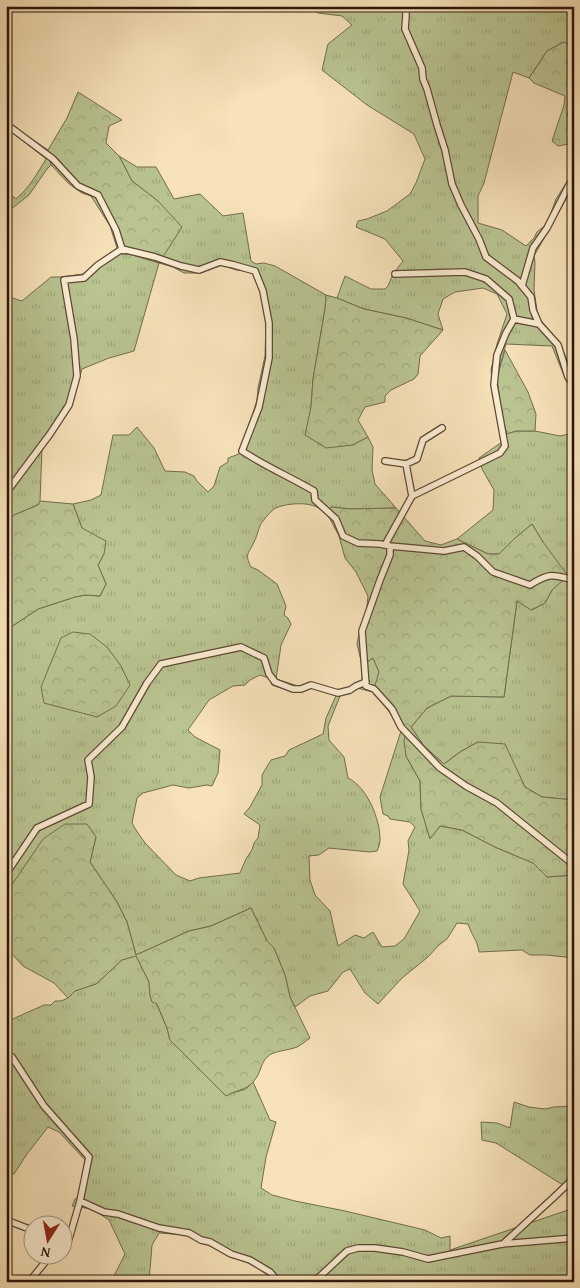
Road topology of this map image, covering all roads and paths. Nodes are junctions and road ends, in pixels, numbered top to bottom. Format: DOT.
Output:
graph roads {
  1 [pos="405,6"];
  2 [pos="574,106"];
  3 [pos="6,124"];
  4 [pos="574,125"];
  5 [pos="574,179"];
  6 [pos="122,249"];
  7 [pos="395,274"];
  8 [pos="522,286"];
  9 [pos="514,319"];
  10 [pos="539,324"];
  11 [pos="574,385"];
  12 [pos="442,428"];
  13 [pos="385,461"];
  14 [pos="406,464"];
  15 [pos="6,493"];
  16 [pos="412,496"];
  17 [pos="388,546"];
  18 [pos="574,580"];
  19 [pos="366,682"];
  20 [pos="574,865"];
  21 [pos="6,874"];
  22 [pos="6,1054"];
  23 [pos="574,1178"];
  24 [pos="80,1201"];
  25 [pos="6,1220"];
  26 [pos="72,1222"];
  27 [pos="22,1226"];
  28 [pos="574,1238"];
  29 [pos="503,1244"];
  30 [pos="42,1266"];
  31 [pos="29,1282"];
  32 [pos="282,1282"];
  33 [pos="314,1282"];
  1 -- 8 [label="street"];
  2 -- 4 [label="street"];
  3 -- 6 [label="street"];
  5 -- 8 [label="street"];
  6 -- 15 [label="street"];
  6 -- 17 [label="street"];
  7 -- 9 [label="street"];
  8 -- 10 [label="street"];
  9 -- 10 [label="street"];
  9 -- 16 [label="street"];
  10 -- 11 [label="street"];
  12 -- 14 [label="street"];
  13 -- 14 [label="street"];
  14 -- 16 [label="street"];
  16 -- 17 [label="street"];
  17 -- 18 [label="street"];
  17 -- 19 [label="street"];
  19 -- 20 [label="street"];
  19 -- 21 [label="street"];
  22 -- 24 [label="street"];
  23 -- 29 [label="street"];
  24 -- 26 [label="street"];
  24 -- 32 [label="street"];
  25 -- 27 [label="street"];
  28 -- 29 [label="street"];
  29 -- 33 [label="street"];
  30 -- 31 [label="street"];
}
